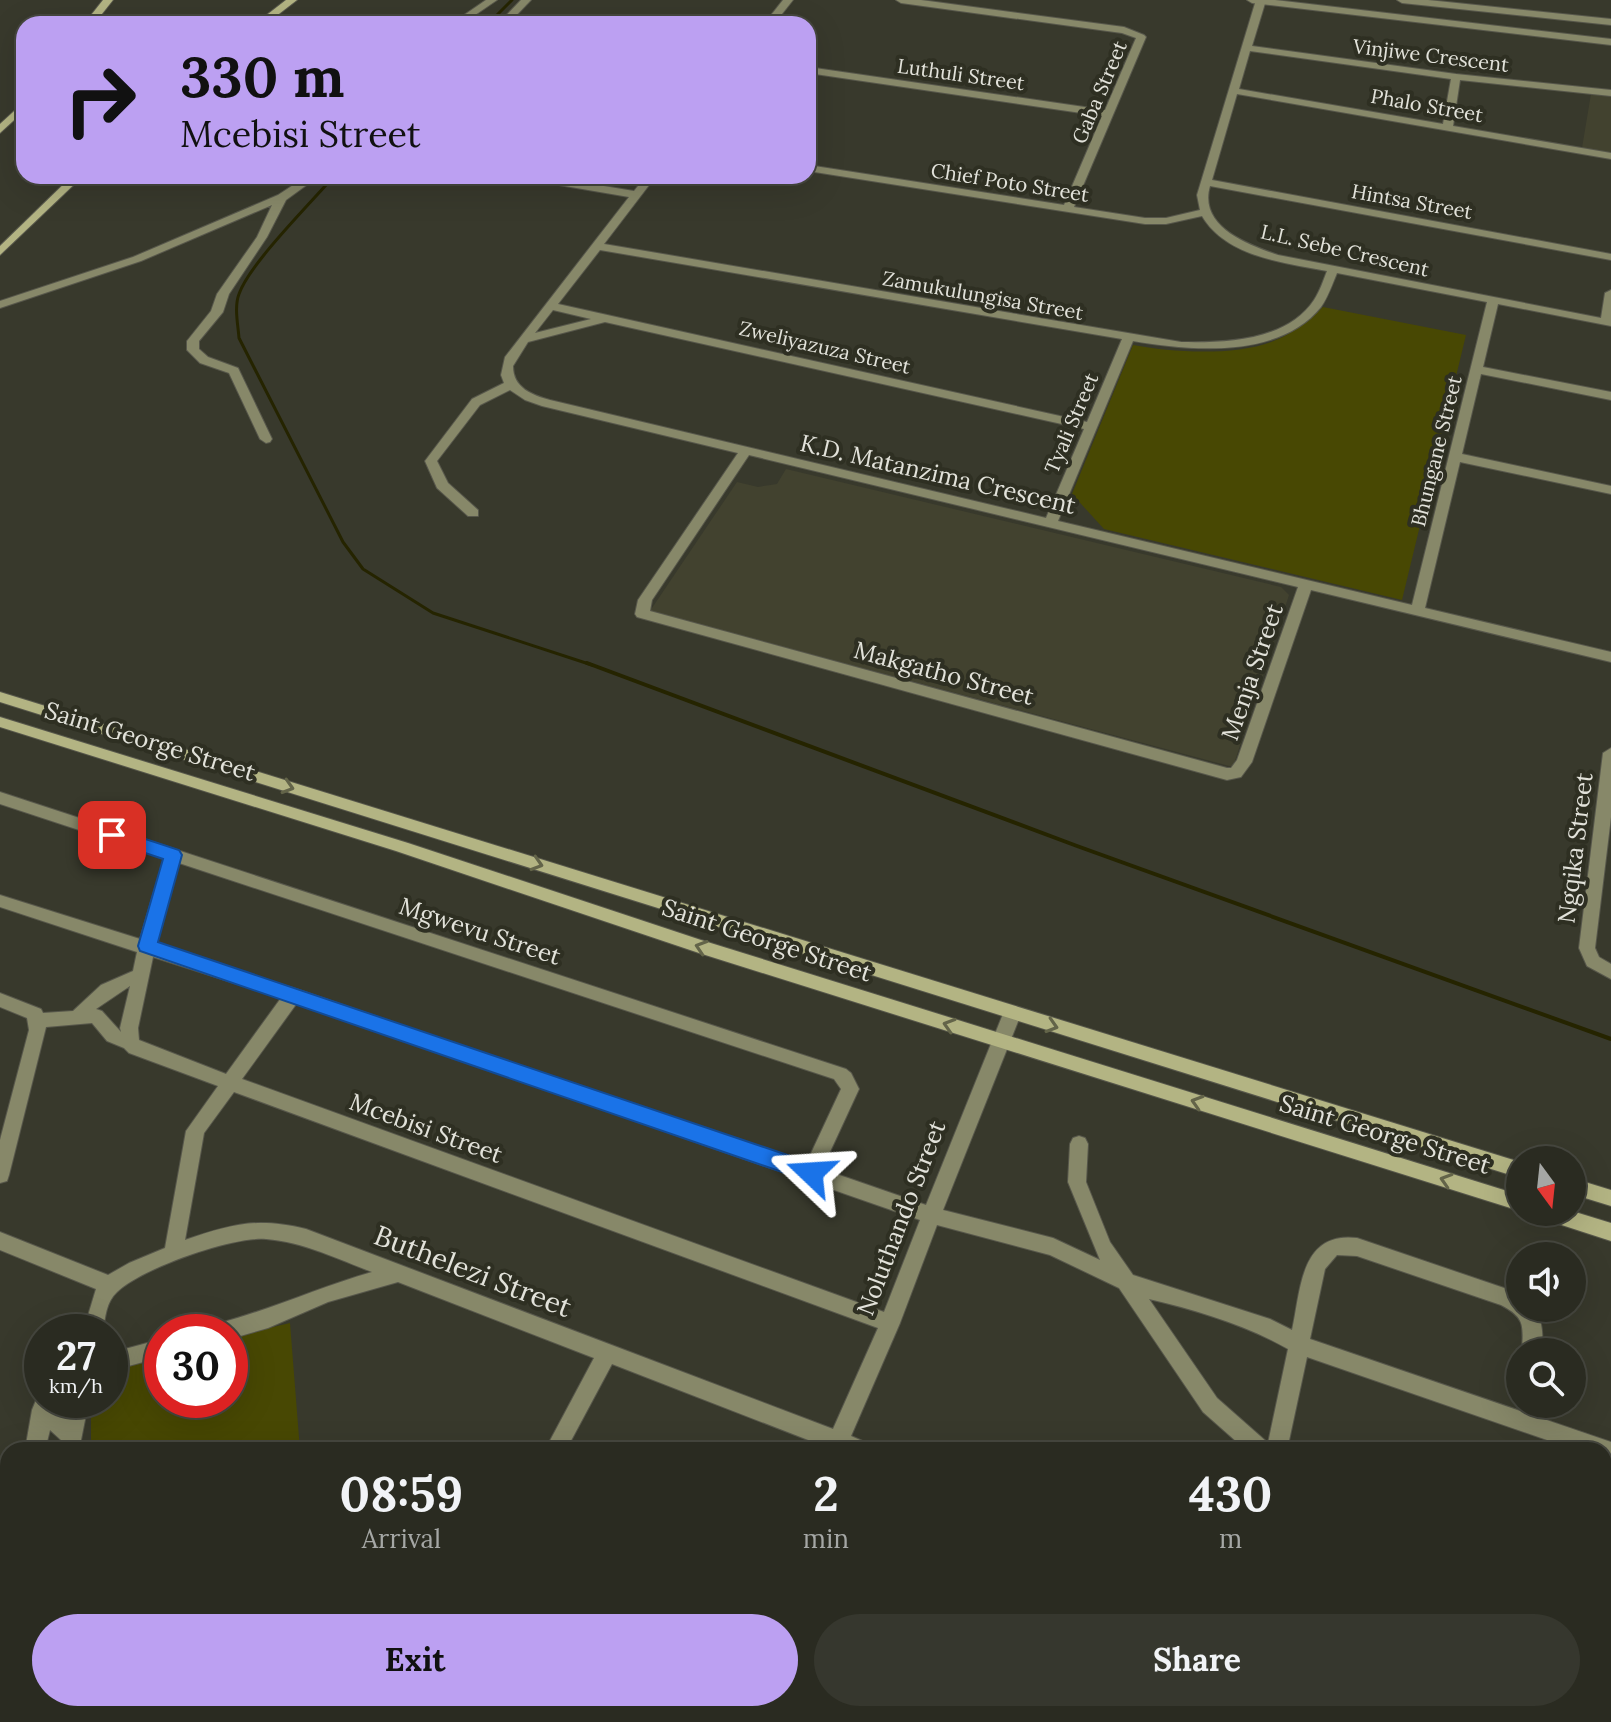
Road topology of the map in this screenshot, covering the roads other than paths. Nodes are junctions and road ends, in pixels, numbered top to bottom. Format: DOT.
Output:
graph roads {
  1 [pos="108,0"];
  2 [pos="492,0"];
  3 [pos="526,0"];
  4 [pos="788,0"];
  5 [pos="901,0"];
  6 [pos="1258,0"];
  7 [pos="1402,0"];
  8 [pos="286,3"];
  9 [pos="95,16"];
  10 [pos="270,16"];
  11 [pos="468,16"];
  12 [pos="511,16"];
  13 [pos="775,16"];
  14 [pos="1611,22"];
  15 [pos="1611,42"];
  16 [pos="1248,48"];
  17 [pos="816,71"];
  18 [pos="1456,77"];
  19 [pos="1236,91"];
  20 [pos="1611,93"];
  21 [pos="16,113"];
  22 [pos="1109,114"];
  23 [pos="1448,127"];
  24 [pos="0,130"];
  25 [pos="1611,156"];
  26 [pos="816,169"];
  27 [pos="1206,182"];
  28 [pos="70,184"];
  29 [pos="302,184"];
  30 [pos="571,184"];
  31 [pos="645,184"];
  32 [pos="636,195"];
  33 [pos="283,197"];
  34 [pos="1068,209"];
  35 [pos="1205,212"];
  36 [pos="597,246"];
  37 [pos="0,252"];
  38 [pos="1611,257"];
  39 [pos="1333,269"];
  40 [pos="1611,293"];
  41 [pos="1493,300"];
  42 [pos="0,305"];
  43 [pos="550,306"];
  44 [pos="609,319"];
  45 [pos="1609,322"];
  46 [pos="1128,339"];
  47 [pos="524,340"];
  48 [pos="1477,370"];
  49 [pos="510,385"];
  50 [pos="1611,396"];
  51 [pos="1091,427"];
  52 [pos="266,439"];
  53 [pos="746,451"];
  54 [pos="1456,457"];
  55 [pos="1611,490"];
  56 [pos="473,513"];
  57 [pos="1051,523"];
  58 [pos="1306,583"];
  59 [pos="1417,611"];
  60 [pos="1611,657"];
  61 [pos="0,697"];
  62 [pos="0,722"];
  63 [pos="1611,753"];
  64 [pos="1236,773"];
  65 [pos="0,798"];
  66 [pos="173,855"];
  67 [pos="0,901"];
  68 [pos="147,946"];
  69 [pos="1611,972"];
  70 [pos="141,975"];
  71 [pos="293,995"];
  72 [pos="0,1000"];
  73 [pos="1012,1014"];
  74 [pos="80,1015"];
  75 [pos="38,1021"];
  76 [pos="1001,1041"];
  77 [pos="130,1043"];
  78 [pos="229,1082"];
  79 [pos="8,1115"];
  80 [pos="1079,1144"];
  81 [pos="1506,1166"];
  82 [pos="811,1173"];
  83 [pos="0,1175"];
  84 [pos="1586,1190"];
  85 [pos="1611,1198"];
  86 [pos="1506,1199"];
  87 [pos="931,1215"];
  88 [pos="1586,1224"];
  89 [pos="1611,1232"];
  90 [pos="0,1241"];
  91 [pos="173,1254"];
  92 [pos="396,1274"];
  93 [pos="1126,1281"];
  94 [pos="109,1285"];
  95 [pos="1506,1298"];
  96 [pos="98,1314"];
  97 [pos="890,1323"];
  98 [pos="248,1324"];
  99 [pos="1299,1345"];
  100 [pos="606,1355"];
  101 [pos="1506,1407"];
  102 [pos="41,1418"];
  103 [pos="53,1418"];
  104 [pos="75,1418"];
  105 [pos="1537,1418"];
  106 [pos="838,1441"];
  107 [pos="37,1442"];
  108 [pos="69,1442"];
  109 [pos="70,1442"];
  110 [pos="559,1442"];
  111 [pos="1252,1442"];
  112 [pos="1279,1442"];
  113 [pos="1589,1442"];
  1 -- 9 [label="main road"];
  2 -- 11 [label="street"];
  3 -- 12 [label="street"];
  4 -- 13 [label="street"];
  5 -- 22 [label="street, Gaba Street"];
  6 -- 15 [label="street"];
  6 -- 16 [label="street"];
  7 -- 14 [label="street"];
  8 -- 10 [label="main road"];
  16 -- 18 [label="street, Vinjiwe Crescent"];
  16 -- 19 [label="street"];
  17 -- 22 [label="street, Luthuli Street"];
  18 -- 20 [label="street, Vinjiwe Crescent"];
  18 -- 23 [label="street"];
  19 -- 23 [label="street, Phalo Street"];
  19 -- 27 [label="street"];
  21 -- 24 [label="main road"];
  22 -- 34 [label="street, Gaba Street"];
  23 -- 25 [label="street, Phalo Street"];
  26 -- 34 [label="street, Chief Poto Street"];
  27 -- 35 [label="street"];
  27 -- 38 [label="street, Hintsa Street"];
  28 -- 37 [label="main road"];
  29 -- 33 [label="street"];
  30 -- 32 [label="street"];
  31 -- 32 [label="street"];
  32 -- 36 [label="street"];
  33 -- 42 [label="street"];
  33 -- 52 [label="street"];
  34 -- 35 [label="street, Chief Poto Street"];
  35 -- 39 [label="street, L.L. Sebe Crescent"];
  36 -- 43 [label="street"];
  36 -- 46 [label="street, Zamukulungisa Street"];
  39 -- 41 [label="street, L.L. Sebe Crescent"];
  39 -- 46 [label="street, Zamukulungisa Street"];
  40 -- 45 [label="street"];
  41 -- 45 [label="street, L.L. Sebe Crescent"];
  41 -- 48 [label="street, Bhungane Street"];
  43 -- 44 [label="street, Zweliyazuza Street"];
  43 -- 47 [label="street"];
  44 -- 47 [label="street"];
  44 -- 51 [label="street, Zweliyazuza Street"];
  46 -- 51 [label="street, Tyali Street"];
  47 -- 49 [label="street"];
  48 -- 50 [label="street"];
  48 -- 54 [label="street, Bhungane Street"];
  49 -- 53 [label="street, K.D. Matanzima Crescent"];
  49 -- 56 [label="street"];
  51 -- 57 [label="street, Tyali Street"];
  53 -- 57 [label="street, K.D. Matanzima Crescent"];
  53 -- 64 [label="street, Makgatho Street"];
  54 -- 55 [label="street"];
  54 -- 59 [label="street, Bhungane Street"];
  57 -- 58 [label="street, K.D. Matanzima Crescent"];
  58 -- 59 [label="street, K.D. Matanzima Crescent"];
  58 -- 64 [label="street, Menja Street"];
  59 -- 60 [label="street, K.D. Matanzima Crescent"];
  61 -- 73 [label="main road, Saint George Street, one-way"];
  76 -- 62 [label="main road, Saint George Street, one-way"];
  63 -- 69 [label="street, Ngqika Street"];
  65 -- 66 [label="street, Mgwevu Street"];
  66 -- 68 [label="street"];
  66 -- 82 [label="street, Mgwevu Street"];
  67 -- 68 [label="street"];
  68 -- 70 [label="street"];
  68 -- 71 [label="street"];
  70 -- 74 [label="street"];
  70 -- 77 [label="street"];
  71 -- 78 [label="street"];
  71 -- 82 [label="street"];
  72 -- 75 [label="street"];
  73 -- 76 [label="street, Noluthando Street"];
  73 -- 81 [label="main road, Saint George Street, one-way"];
  74 -- 75 [label="street"];
  74 -- 77 [label="street, Mcebisi Street"];
  75 -- 79 [label="street"];
  86 -- 76 [label="main road, Saint George Street, one-way"];
  76 -- 87 [label="street, Noluthando Street"];
  77 -- 78 [label="street, Mcebisi Street"];
  78 -- 91 [label="street"];
  78 -- 97 [label="street, Mcebisi Street"];
  79 -- 83 [label="street"];
  80 -- 93 [label="street"];
  82 -- 87 [label="street"];
  84 -- 85 [label="main road"];
  87 -- 93 [label="street"];
  87 -- 97 [label="street, Noluthando Street"];
  88 -- 89 [label="main road"];
  90 -- 94 [label="street"];
  91 -- 92 [label="street, Buthelezi Street"];
  91 -- 94 [label="street, Buthelezi Street"];
  92 -- 98 [label="street"];
  92 -- 100 [label="street, Buthelezi Street"];
  93 -- 99 [label="street"];
  93 -- 111 [label="street"];
  94 -- 96 [label="street"];
  95 -- 99 [label="street"];
  97 -- 106 [label="street, Noluthando Street"];
  99 -- 101 [label="street"];
  99 -- 112 [label="street"];
  100 -- 106 [label="street, Buthelezi Street"];
  100 -- 110 [label="street"];
  102 -- 107 [label="street"];
  103 -- 108 [label="street"];
  104 -- 109 [label="street"];
  105 -- 113 [label="street"];
}
